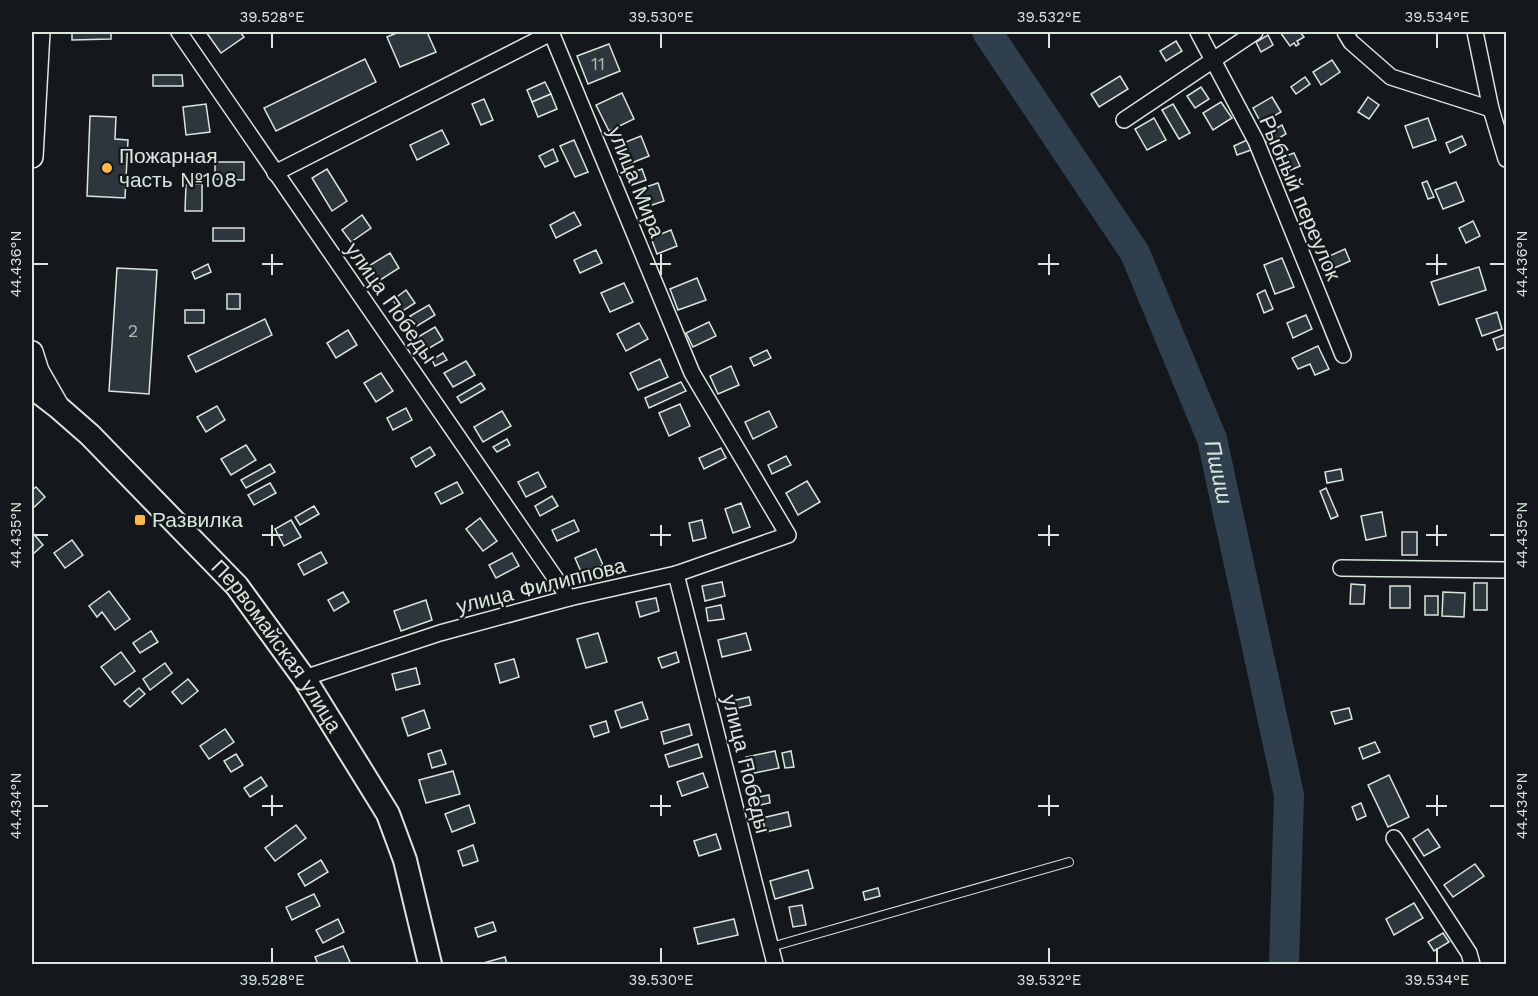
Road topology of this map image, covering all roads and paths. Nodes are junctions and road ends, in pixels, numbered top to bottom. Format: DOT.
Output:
graph roads {
  1 [pos="39,32"];
  2 [pos="179,32"];
  3 [pos="551,32"];
  4 [pos="1198,32"];
  5 [pos="1255,32"];
  6 [pos="1345,32"];
  7 [pos="1475,32"];
  8 [pos="1212,59"];
  9 [pos="1491,109"];
  10 [pos="1124,120"];
  11 [pos="32,157"];
  12 [pos="1506,159"];
  13 [pos="275,173"];
  14 [pos="32,352"];
  15 [pos="1342,356"];
  16 [pos="32,387"];
  17 [pos="58,407"];
  18 [pos="788,535"];
  19 [pos="1341,568"];
  20 [pos="1506,570"];
  21 [pos="676,574"];
  22 [pos="569,598"];
  23 [pos="304,678"];
  24 [pos="1394,838"];
  25 [pos="1069,862"];
  26 [pos="771,947"];
  27 [pos="430,964"];
  28 [pos="775,964"];
  29 [pos="1472,964"];
  1 -- 11 [label="main road"];
  2 -- 13 [label="street, улица Победы"];
  3 -- 13 [label="street, улица Мира"];
  3 -- 18 [label="street, улица Мира"];
  4 -- 8 [label="street, Рыбный переулок"];
  5 -- 8 [label="street"];
  6 -- 9 [label="street"];
  7 -- 9 [label="street"];
  8 -- 10 [label="street"];
  8 -- 15 [label="street, Рыбный переулок"];
  9 -- 12 [label="street"];
  13 -- 22 [label="street, улица Победы"];
  14 -- 17 [label="main road"];
  16 -- 17 [label="main road, Первомайская улица"];
  17 -- 23 [label="main road, Первомайская улица"];
  18 -- 21 [label="street, улица Филиппова"];
  19 -- 20 [label="street"];
  21 -- 22 [label="street, улица Филиппова"];
  21 -- 26 [label="street, улица Победы"];
  22 -- 23 [label="street, улица Филиппова"];
  23 -- 27 [label="main road, Первомайская улица"];
  24 -- 29 [label="street"];
  25 -- 26 [label="lane"];
  26 -- 28 [label="street, улица Победы"];
}
